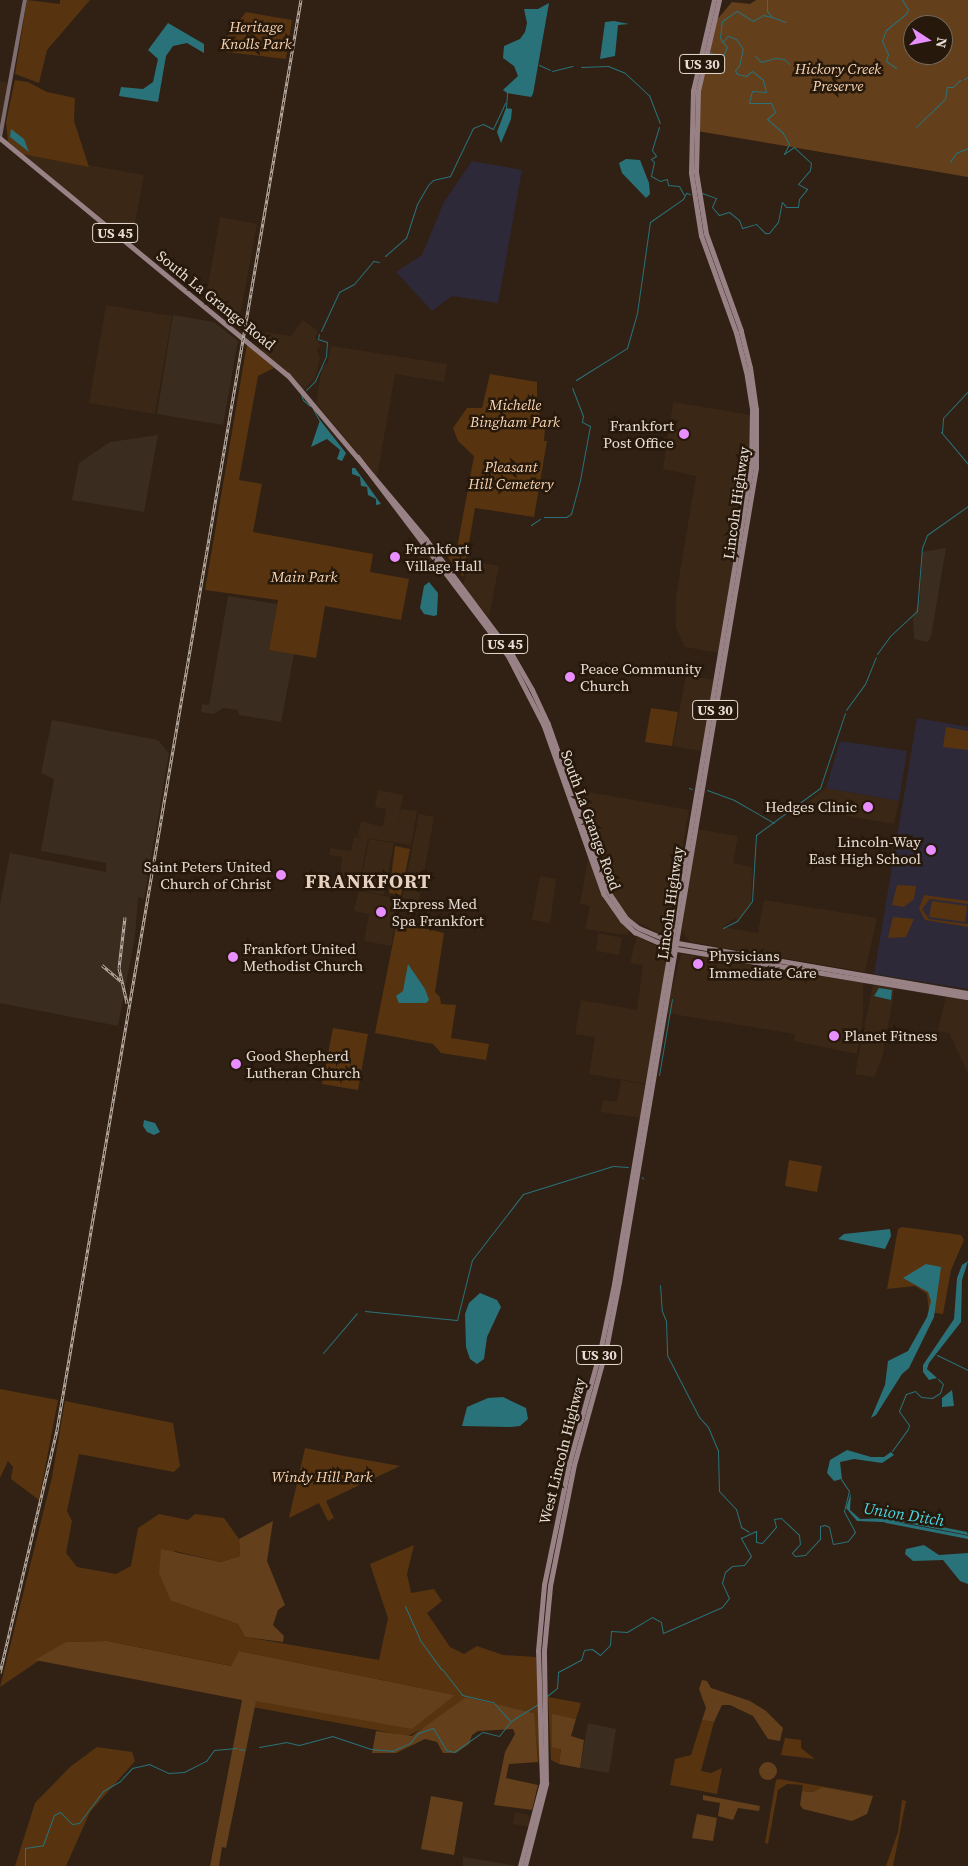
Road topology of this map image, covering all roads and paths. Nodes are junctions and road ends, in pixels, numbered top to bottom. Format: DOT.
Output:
graph roads {
  1 [pos="25,0"];
  2 [pos="714,0"];
  3 [pos="719,0"];
  4 [pos="0,138"];
  5 [pos="358,455"];
  6 [pos="672,942"];
  7 [pos="678,943"];
  8 [pos="671,948"];
  9 [pos="677,949"];
  10 [pos="968,993"];
  11 [pos="968,997"];
  12 [pos="662,1015"];
  13 [pos="544,1707"];
  14 [pos="520,1866"];
  15 [pos="525,1866"];
  1 -- 4 [label="main road"];
  2 -- 6 [label="main road, Lincoln Highway / US 30"];
  3 -- 7 [label="main road, Lincoln Highway / US 30"];
  4 -- 5 [label="main road, South La Grange Road / US 45"];
  5 -- 6 [label="main road, South La Grange Road / US 45"];
  5 -- 8 [label="main road, South La Grange Road / US 45"];
  6 -- 7 [label="main road, South La Grange Road / US 45"];
  6 -- 8 [label="main road, Lincoln Highway / US 30"];
  7 -- 9 [label="main road, Lincoln Highway / US 30"];
  7 -- 10 [label="main road, South La Grange Road / US 45"];
  8 -- 9 [label="main road, South La Grange Road / US 45"];
  8 -- 12 [label="main road, Lincoln Highway / US 30"];
  9 -- 11 [label="main road, South La Grange Road / US 45"];
  9 -- 12 [label="main road, Lincoln Highway / US 30"];
  12 -- 13 [label="main road, West Lincoln Highway / US 30"];
  13 -- 14 [label="main road, West Lincoln Highway / US 30"];
  13 -- 15 [label="main road, West Lincoln Highway / US 30"];
}
